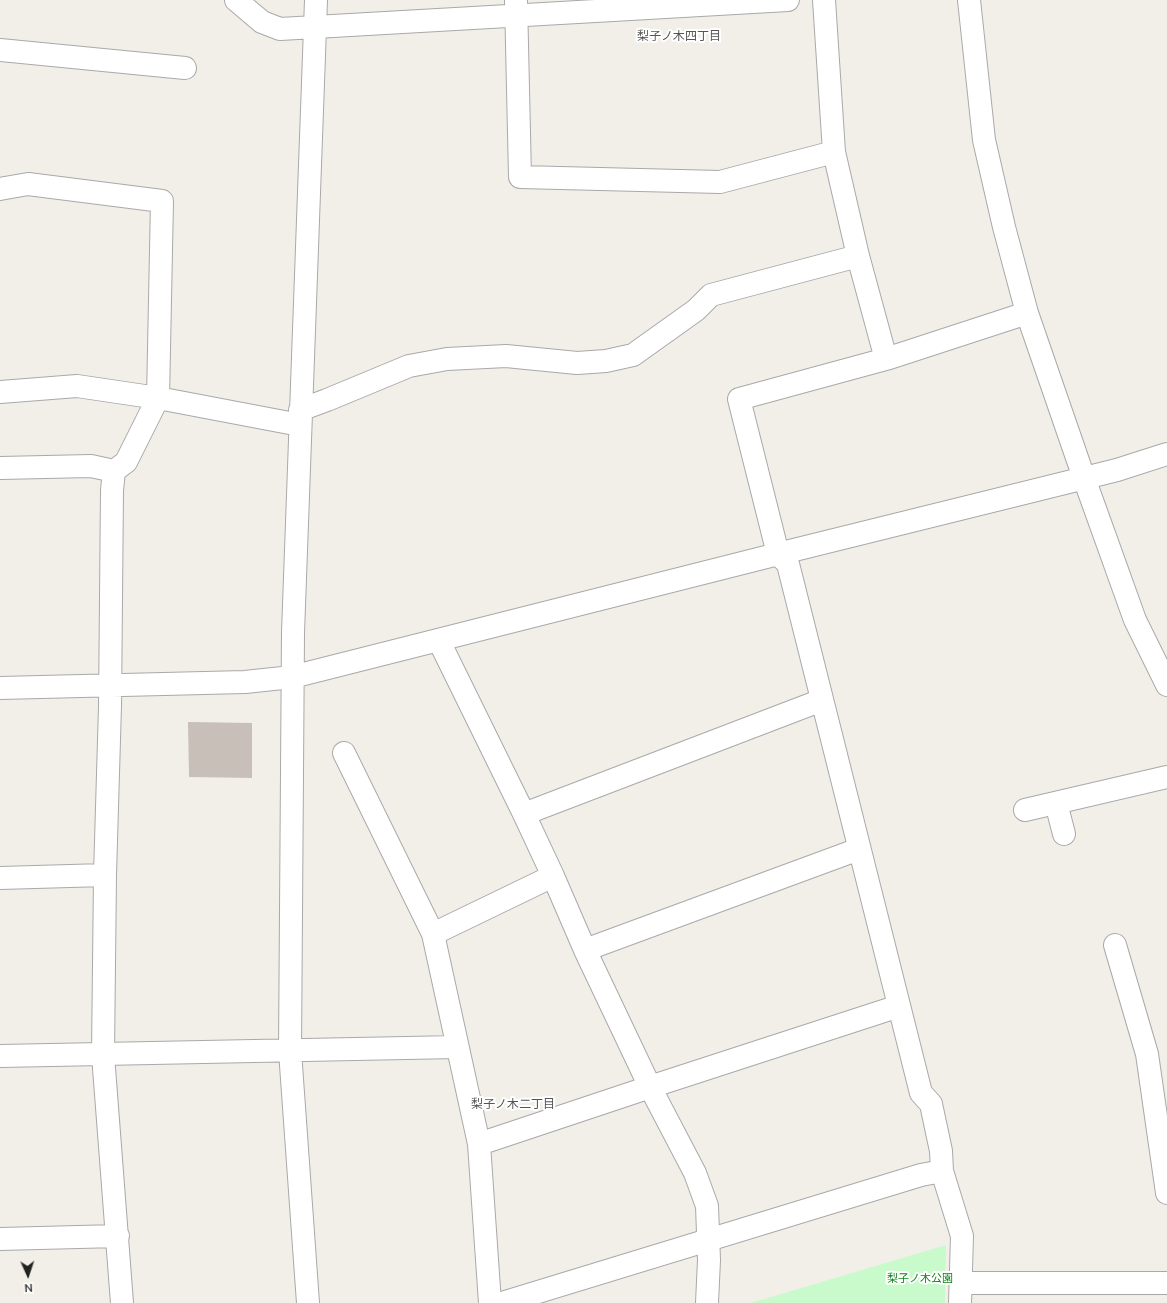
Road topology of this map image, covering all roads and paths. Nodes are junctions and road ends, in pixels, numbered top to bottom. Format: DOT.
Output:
graph roads {
  1 [pos="236,0"];
  2 [pos="316,0"];
  3 [pos="788,0"];
  4 [pos="824,0"];
  5 [pos="969,0"];
  6 [pos="516,8"];
  7 [pos="316,27"];
  8 [pos="0,50"];
  9 [pos="185,68"];
  10 [pos="834,152"];
  11 [pos="0,189"];
  12 [pos="858,256"];
  13 [pos="1027,312"];
  14 [pos="886,359"];
  15 [pos="0,392"];
  16 [pos="158,398"];
  17 [pos="300,417"];
  18 [pos="1167,454"];
  19 [pos="0,468"];
  20 [pos="114,471"];
  21 [pos="1084,478"];
  22 [pos="778,554"];
  23 [pos="439,641"];
  24 [pos="292,678"];
  25 [pos="1167,685"];
  26 [pos="110,686"];
  27 [pos="0,688"];
  28 [pos="822,700"];
  29 [pos="344,753"];
  30 [pos="1167,777"];
  31 [pos="1056,803"];
  32 [pos="1025,810"];
  33 [pos="524,814"];
  34 [pos="1064,834"];
  35 [pos="860,848"];
  36 [pos="105,876"];
  37 [pos="553,876"];
  38 [pos="0,878"];
  39 [pos="433,934"];
  40 [pos="1115,945"];
  41 [pos="585,950"];
  42 [pos="899,1006"];
  43 [pos="457,1047"];
  44 [pos="290,1051"];
  45 [pos="103,1055"];
  46 [pos="0,1056"];
  47 [pos="650,1087"];
  48 [pos="479,1144"];
  49 [pos="1165,1166"];
  50 [pos="942,1171"];
  51 [pos="1167,1193"];
  52 [pos="118,1236"];
  53 [pos="0,1239"];
  54 [pos="708,1240"];
  55 [pos="1167,1282"];
  56 [pos="960,1293"];
  57 [pos="122,1303"];
  58 [pos="308,1303"];
  59 [pos="490,1303"];
  60 [pos="502,1303"];
  61 [pos="707,1303"];
  1 -- 7 [label="street"];
  2 -- 7 [label="street"];
  3 -- 6 [label="street"];
  4 -- 10 [label="street"];
  5 -- 13 [label="street"];
  6 -- 7 [label="street"];
  6 -- 10 [label="street"];
  7 -- 17 [label="street"];
  8 -- 9 [label="street"];
  10 -- 12 [label="street"];
  11 -- 16 [label="street"];
  12 -- 14 [label="street"];
  12 -- 17 [label="street"];
  13 -- 14 [label="street"];
  13 -- 21 [label="street"];
  14 -- 22 [label="street"];
  15 -- 16 [label="street"];
  16 -- 17 [label="street"];
  16 -- 20 [label="street"];
  17 -- 24 [label="street"];
  18 -- 21 [label="street"];
  19 -- 20 [label="street"];
  20 -- 26 [label="street"];
  21 -- 22 [label="street"];
  21 -- 25 [label="street"];
  22 -- 23 [label="street"];
  22 -- 28 [label="street"];
  23 -- 24 [label="street"];
  23 -- 33 [label="street"];
  24 -- 26 [label="street"];
  24 -- 44 [label="street"];
  26 -- 27 [label="street"];
  26 -- 36 [label="street"];
  28 -- 33 [label="street"];
  28 -- 35 [label="street"];
  29 -- 39 [label="street"];
  30 -- 31 [label="street"];
  31 -- 32 [label="street"];
  31 -- 34 [label="street"];
  33 -- 37 [label="street"];
  35 -- 41 [label="street"];
  35 -- 42 [label="street"];
  36 -- 38 [label="street"];
  36 -- 45 [label="street"];
  37 -- 39 [label="street"];
  37 -- 41 [label="street"];
  39 -- 43 [label="street"];
  40 -- 49 [label="street"];
  41 -- 47 [label="street"];
  42 -- 47 [label="street"];
  42 -- 50 [label="street"];
  43 -- 44 [label="street"];
  43 -- 48 [label="street"];
  44 -- 45 [label="street"];
  44 -- 58 [label="street"];
  45 -- 46 [label="street"];
  45 -- 52 [label="street"];
  47 -- 48 [label="street"];
  47 -- 54 [label="street"];
  48 -- 59 [label="street"];
  49 -- 51 [label="street"];
  50 -- 54 [label="street"];
  50 -- 56 [label="street"];
  52 -- 53 [label="street"];
  52 -- 57 [label="street"];
  54 -- 60 [label="street"];
  54 -- 61 [label="street"];
  55 -- 56 [label="street"];
}
